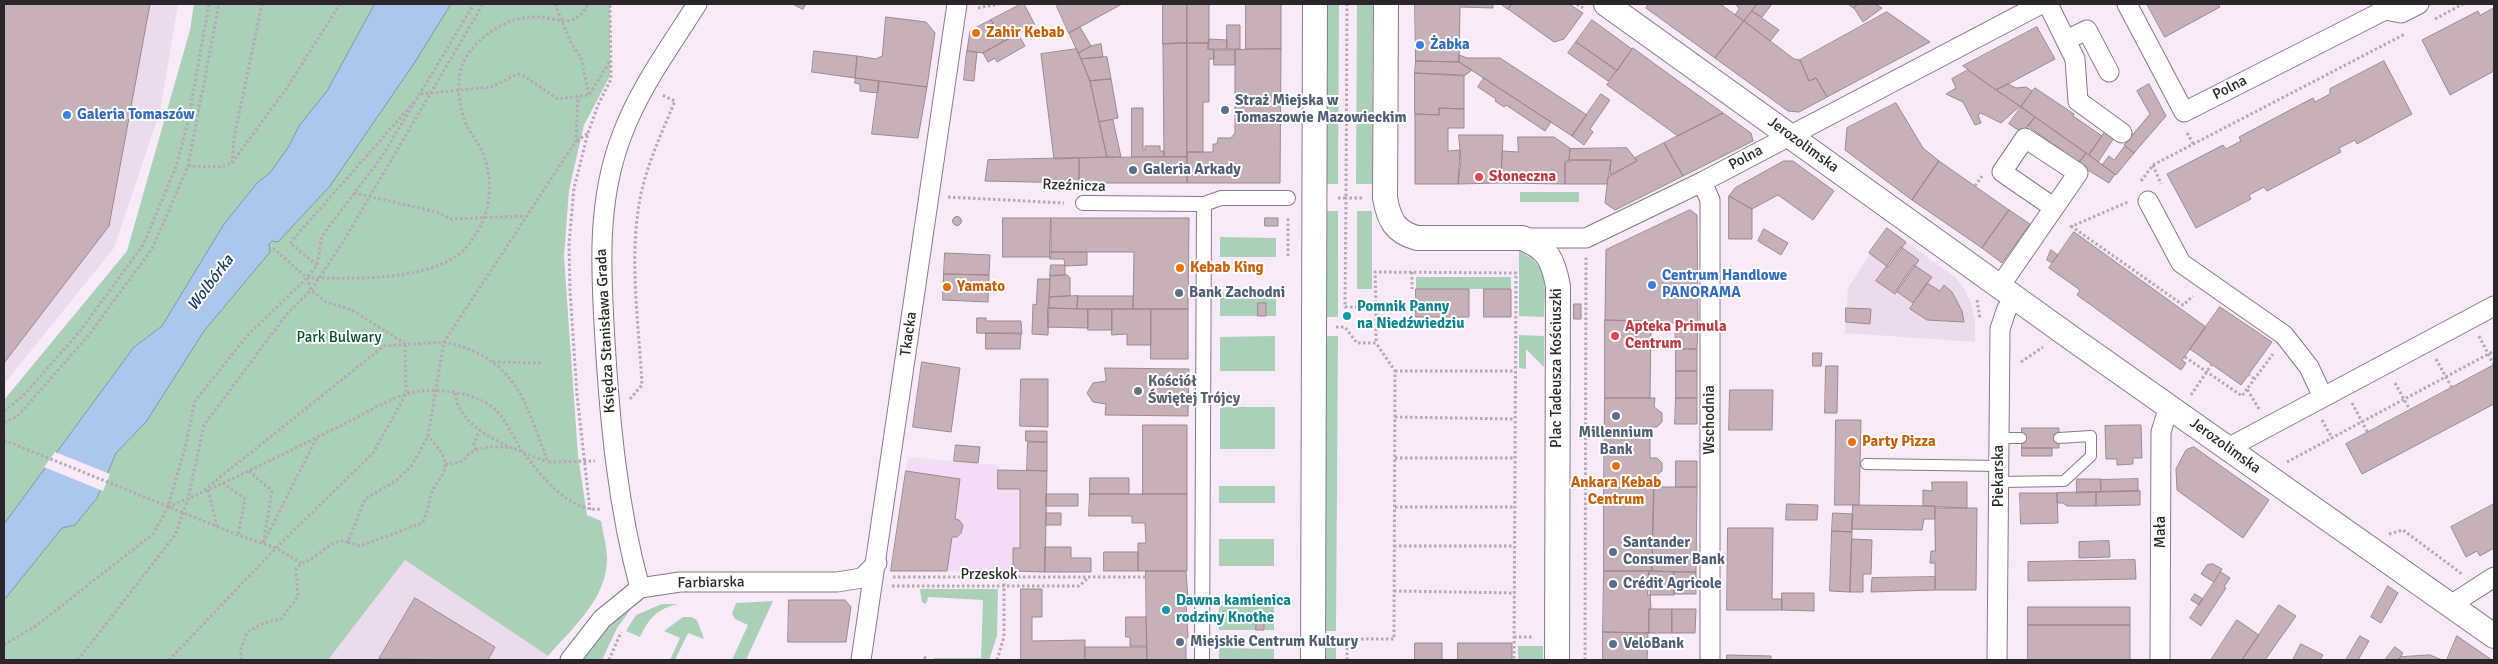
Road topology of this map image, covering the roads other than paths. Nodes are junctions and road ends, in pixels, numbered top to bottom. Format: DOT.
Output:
graph roads {
  1 [pos="697,4"];
  2 [pos="1315,4"];
  3 [pos="1386,4"];
  4 [pos="2041,4"];
  5 [pos="2048,4"];
  6 [pos="2127,4"];
  7 [pos="2419,4"];
  8 [pos="957,5"];
  9 [pos="2384,7"];
  10 [pos="1598,8"];
  11 [pos="2066,40"];
  12 [pos="2109,72"];
  13 [pos="2122,133"];
  14 [pos="1790,136"];
  15 [pos="1702,182"];
  16 [pos="2140,195"];
  17 [pos="1288,198"];
  18 [pos="1083,204"];
  19 [pos="1204,204"];
  20 [pos="2053,207"];
  21 [pos="1522,238"];
  22 [pos="2007,291"];
  23 [pos="2494,306"];
  24 [pos="2323,397"];
  25 [pos="2178,404"];
  26 [pos="1999,438"];
  27 [pos="2022,438"];
  28 [pos="2059,438"];
  29 [pos="2228,448"];
  30 [pos="1866,464"];
  31 [pos="1999,474"];
  32 [pos="882,570"];
  33 [pos="2494,576"];
  34 [pos="640,588"];
  35 [pos="2449,606"];
  36 [pos="2494,636"];
  37 [pos="570,660"];
  38 [pos="861,660"];
  39 [pos="1202,660"];
  40 [pos="1313,660"];
  41 [pos="1557,660"];
  42 [pos="1710,660"];
  43 [pos="1998,660"];
  44 [pos="2160,660"];
  1 -- 34 [label="street, Księdza Stanisława Grada"];
  2 -- 40 [label="street"];
  3 -- 21 [label="street, Plac Tadeusza Kościuszki"];
  4 -- 14 [label="street, Polna"];
  5 -- 11 [label="street"];
  6 -- 9 [label="street, Polna"];
  7 -- 9 [label="street, Polna"];
  8 -- 32 [label="street, Tkacka"];
  10 -- 14 [label="street, Jerozolimska"];
  11 -- 12 [label="street"];
  11 -- 13 [label="street"];
  14 -- 15 [label="street, Polna"];
  14 -- 22 [label="street, Jerozolimska"];
  15 -- 21 [label="street, Polna"];
  15 -- 42 [label="street, Wschodnia"];
  16 -- 24 [label="street"];
  17 -- 19 [label="street, Rzeźnicza"];
  18 -- 19 [label="street, Rzeźnicza"];
  19 -- 39 [label="street"];
  20 -- 22 [label="street"];
  21 -- 41 [label="street, Plac Tadeusza Kościuszki"];
  22 -- 25 [label="street, Jerozolimska"];
  22 -- 26 [label="street, Piekarska"];
  23 -- 24 [label="street"];
  24 -- 29 [label="street"];
  25 -- 29 [label="street, Jerozolimska"];
  25 -- 44 [label="street, Mała"];
  26 -- 27 [label="lane"];
  26 -- 31 [label="street, Piekarska"];
  28 -- 31 [label="lane"];
  29 -- 35 [label="street, Jerozolimska"];
  30 -- 31 [label="lane"];
  31 -- 43 [label="street, Piekarska"];
  32 -- 34 [label="street, Farbiarska"];
  32 -- 38 [label="street, Tkacka"];
  33 -- 35 [label="street"];
  34 -- 37 [label="street"];
  35 -- 36 [label="street, Jerozolimska"];
}
